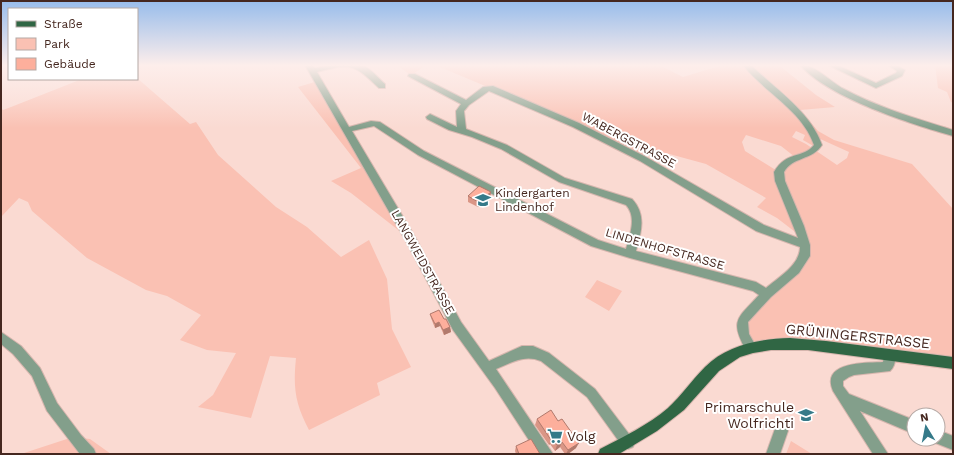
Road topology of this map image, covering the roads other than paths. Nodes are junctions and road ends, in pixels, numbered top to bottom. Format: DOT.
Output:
graph roads {
  1 [pos="322,86"];
  2 [pos="432,86"];
  3 [pos="769,86"];
  4 [pos="834,86"];
  5 [pos="466,103"];
  6 [pos="430,117"];
  7 [pos="347,130"];
  8 [pos="462,130"];
  9 [pos="953,133"];
  10 [pos="805,245"];
  11 [pos="630,254"];
  12 [pos="767,294"];
  13 [pos="1,337"];
  14 [pos="752,348"];
  15 [pos="889,355"];
  16 [pos="953,363"];
  17 [pos="488,367"];
  18 [pos="844,398"];
  19 [pos="906,424"];
  20 [pos="781,431"];
  21 [pos="628,442"];
  22 [pos="89,454"];
  23 [pos="546,454"];
  24 [pos="605,454"];
  25 [pos="773,454"];
  26 [pos="881,454"];
  1 -- 7 [label="street, LANGWEIDSTRASSE"];
  2 -- 5 [label="street"];
  3 -- 10 [label="street"];
  4 -- 9 [label="street"];
  5 -- 8 [label="street"];
  5 -- 10 [label="street, WABERGSTRASSE"];
  6 -- 8 [label="street"];
  7 -- 11 [label="street, LINDENHOFSTRASSE"];
  7 -- 17 [label="street, LANGWEIDSTRASSE"];
  8 -- 11 [label="street"];
  10 -- 12 [label="street"];
  11 -- 12 [label="street, LINDENHOFSTRASSE"];
  12 -- 14 [label="street"];
  13 -- 22 [label="street"];
  14 -- 15 [label="main road, GRÜNINGERSTRASSE"];
  14 -- 21 [label="main road, GRÜNINGERSTRASSE"];
  15 -- 16 [label="main road, GRÜNINGERSTRASSE"];
  15 -- 18 [label="street"];
  17 -- 21 [label="street"];
  17 -- 23 [label="street, LANGWEIDSTRASSE"];
  18 -- 19 [label="street"];
  18 -- 26 [label="street"];
  20 -- 25 [label="street"];
  21 -- 24 [label="main road, GRÜNINGERSTRASSE"];
}
